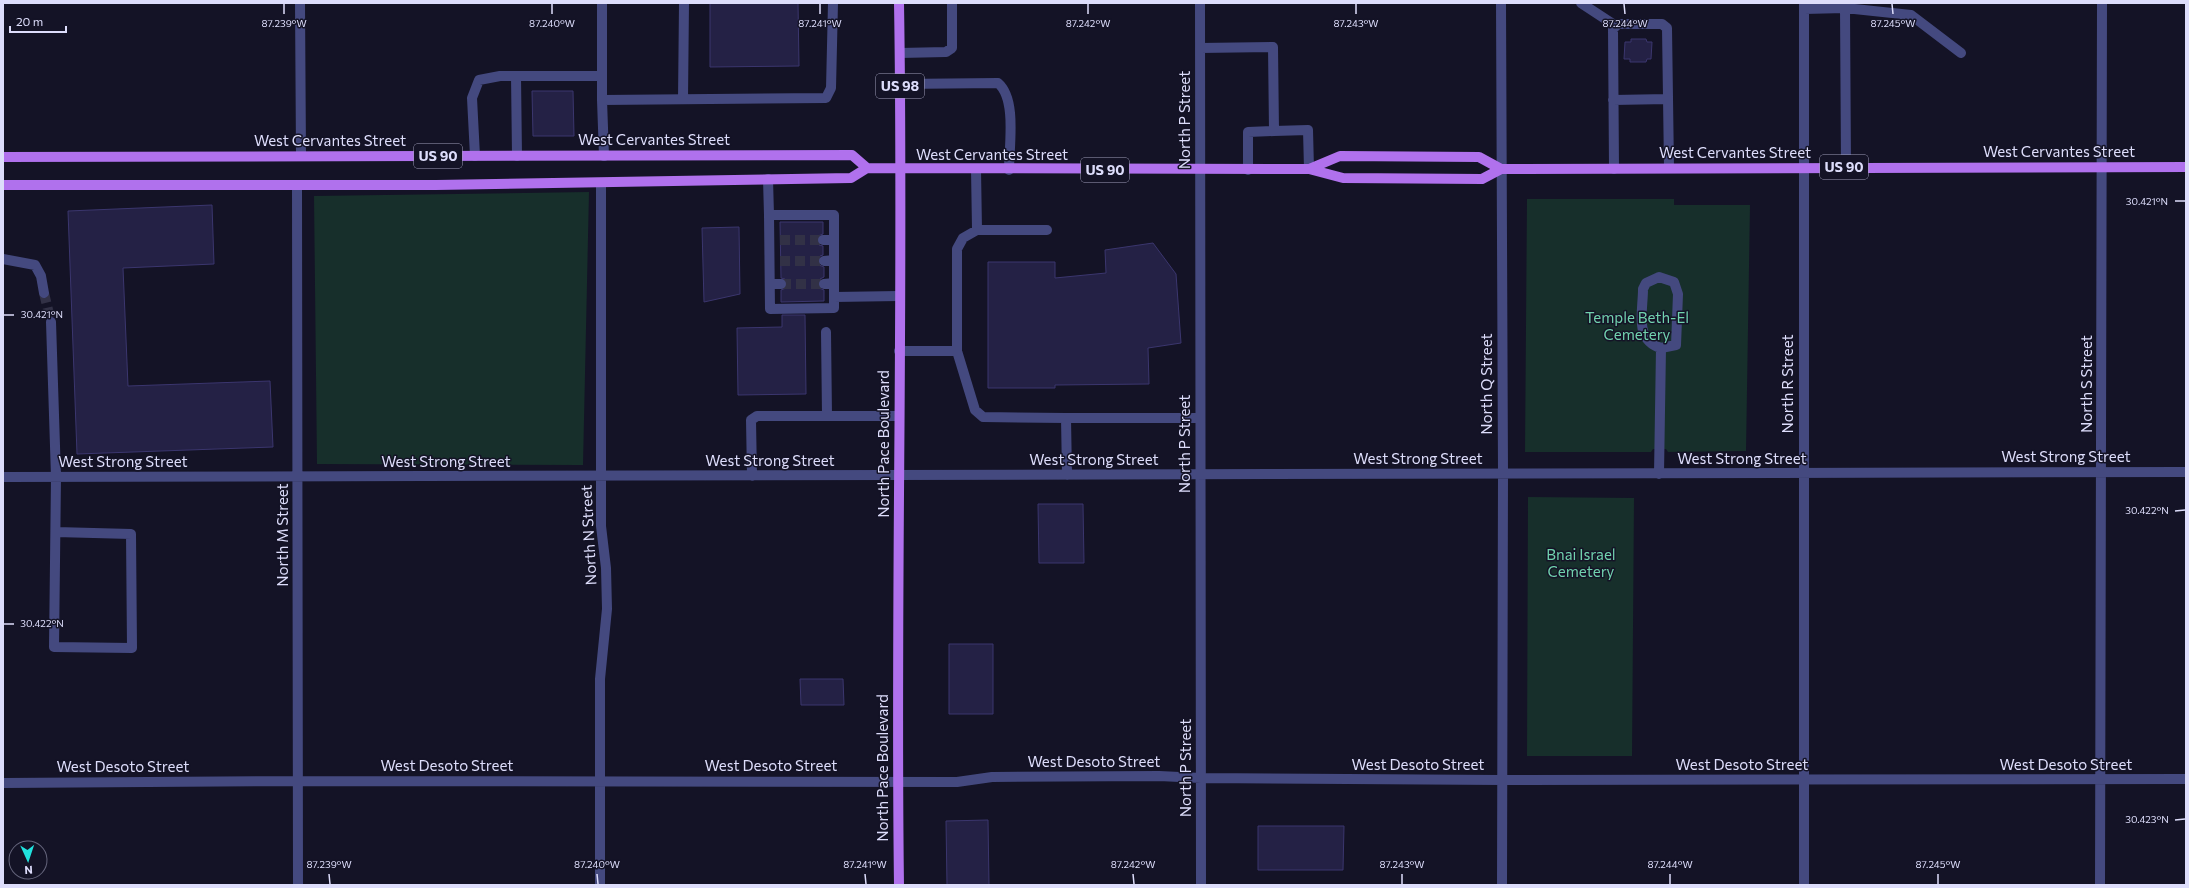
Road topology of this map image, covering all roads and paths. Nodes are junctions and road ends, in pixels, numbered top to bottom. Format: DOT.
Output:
graph roads {
  1 [pos="300,3"];
  2 [pos="602,3"];
  3 [pos="684,3"];
  4 [pos="833,3"];
  5 [pos="899,3"];
  6 [pos="952,3"];
  7 [pos="1200,3"];
  8 [pos="1501,3"];
  9 [pos="1581,3"];
  10 [pos="2102,3"];
  11 [pos="1804,6"];
  12 [pos="1845,8"];
  13 [pos="1616,26"];
  14 [pos="1200,48"];
  15 [pos="900,53"];
  16 [pos="1961,53"];
  17 [pos="516,76"];
  18 [pos="602,76"];
  19 [pos="900,84"];
  20 [pos="683,99"];
  21 [pos="1668,99"];
  22 [pos="602,100"];
  23 [pos="1613,100"];
  24 [pos="1274,131"];
  25 [pos="301,156"];
  26 [pos="475,156"];
  27 [pos="517,156"];
  28 [pos="604,156"];
  29 [pos="3,157"];
  30 [pos="2103,167"];
  31 [pos="2186,167"];
  32 [pos="867,168"];
  33 [pos="1614,168"];
  34 [pos="1669,168"];
  35 [pos="1803,168"];
  36 [pos="1846,168"];
  37 [pos="901,169"];
  38 [pos="1308,169"];
  39 [pos="1501,169"];
  40 [pos="976,170"];
  41 [pos="1009,170"];
  42 [pos="1200,170"];
  43 [pos="1248,170"];
  44 [pos="768,179"];
  45 [pos="601,183"];
  46 [pos="3,185"];
  47 [pos="297,186"];
  48 [pos="769,215"];
  49 [pos="977,230"];
  50 [pos="1047,230"];
  51 [pos="769,240"];
  52 [pos="780,240"];
  53 [pos="823,240"];
  54 [pos="834,240"];
  55 [pos="3,259"];
  56 [pos="834,260"];
  57 [pos="770,261"];
  58 [pos="780,261"];
  59 [pos="824,261"];
  60 [pos="770,284"];
  61 [pos="781,284"];
  62 [pos="44,293"];
  63 [pos="899,296"];
  64 [pos="834,297"];
  65 [pos="51,322"];
  66 [pos="826,332"];
  67 [pos="1661,348"];
  68 [pos="899,351"];
  69 [pos="957,351"];
  70 [pos="827,416"];
  71 [pos="899,416"];
  72 [pos="1066,418"];
  73 [pos="1200,418"];
  74 [pos="2101,471"];
  75 [pos="2186,472"];
  76 [pos="1503,474"];
  77 [pos="1659,474"];
  78 [pos="1803,474"];
  79 [pos="898,475"];
  80 [pos="1067,475"];
  81 [pos="1200,475"];
  82 [pos="601,476"];
  83 [pos="752,476"];
  84 [pos="3,477"];
  85 [pos="56,477"];
  86 [pos="298,477"];
  87 [pos="56,532"];
  88 [pos="1201,778"];
  89 [pos="2186,779"];
  90 [pos="1501,780"];
  91 [pos="1804,780"];
  92 [pos="2099,780"];
  93 [pos="298,781"];
  94 [pos="600,781"];
  95 [pos="898,781"];
  96 [pos="3,783"];
  97 [pos="298,885"];
  98 [pos="600,885"];
  99 [pos="899,885"];
  100 [pos="1201,885"];
  101 [pos="1502,885"];
  102 [pos="1804,885"];
  103 [pos="2100,885"];
  1 -- 25 [label="street"];
  2 -- 18 [label="street"];
  3 -- 20 [label="street"];
  4 -- 20 [label="street"];
  5 -- 15 [label="main road, North Pace Boulevard / US 98"];
  6 -- 15 [label="street"];
  7 -- 14 [label="street, North P Street"];
  8 -- 39 [label="street, North Q Street"];
  9 -- 13 [label="street"];
  10 -- 30 [label="street, North S Street"];
  11 -- 12 [label="street"];
  11 -- 35 [label="street, North R Street"];
  12 -- 16 [label="street"];
  12 -- 36 [label="street"];
  13 -- 21 [label="street"];
  13 -- 23 [label="street"];
  14 -- 24 [label="street"];
  14 -- 42 [label="street, North P Street"];
  15 -- 19 [label="main road, North Pace Boulevard / US 98"];
  17 -- 18 [label="street"];
  17 -- 26 [label="street"];
  17 -- 27 [label="street"];
  18 -- 22 [label="street"];
  19 -- 37 [label="main road, North Pace Boulevard / US 98"];
  19 -- 41 [label="street"];
  20 -- 22 [label="street"];
  21 -- 23 [label="street"];
  21 -- 34 [label="street"];
  22 -- 28 [label="street"];
  23 -- 33 [label="street"];
  24 -- 38 [label="street"];
  24 -- 43 [label="street"];
  25 -- 26 [label="main road, West Cervantes Street / US 90"];
  25 -- 29 [label="main road, West Cervantes Street / US 90"];
  26 -- 27 [label="main road, West Cervantes Street / US 90"];
  27 -- 28 [label="main road, West Cervantes Street / US 90"];
  28 -- 32 [label="main road, West Cervantes Street / US 90"];
  30 -- 31 [label="main road, West Cervantes Street / US 90"];
  30 -- 36 [label="main road, West Cervantes Street / US 90"];
  30 -- 74 [label="street, North S Street"];
  32 -- 37 [label="main road, West Cervantes Street / US 90"];
  32 -- 44 [label="main road, US 90"];
  33 -- 34 [label="main road, West Cervantes Street / US 90"];
  33 -- 39 [label="main road, West Cervantes Street / US 90"];
  34 -- 35 [label="main road, West Cervantes Street / US 90"];
  35 -- 36 [label="main road, West Cervantes Street / US 90"];
  35 -- 78 [label="street, North R Street"];
  37 -- 40 [label="main road, West Cervantes Street / US 90"];
  37 -- 63 [label="main road, North Pace Boulevard"];
  38 -- 39 [label="main road, West Cervantes Street / US 90"];
  38 -- 39 [label="main road, West Cervantes Street / US 90"];
  38 -- 43 [label="main road, West Cervantes Street / US 90"];
  39 -- 76 [label="street, North Q Street"];
  40 -- 41 [label="main road, West Cervantes Street / US 90"];
  40 -- 49 [label="street"];
  41 -- 42 [label="main road, West Cervantes Street / US 90"];
  42 -- 43 [label="main road, West Cervantes Street / US 90"];
  42 -- 73 [label="street, North P Street"];
  44 -- 45 [label="main road, US 90"];
  44 -- 48 [label="street"];
  45 -- 47 [label="main road, US 90"];
  45 -- 82 [label="street, North N Street"];
  46 -- 47 [label="main road, US 90"];
  47 -- 86 [label="street, North M Street"];
  48 -- 51 [label="street"];
  48 -- 54 [label="street"];
  49 -- 50 [label="street"];
  49 -- 69 [label="street"];
  51 -- 52 [label="street"];
  51 -- 57 [label="street"];
  53 -- 54 [label="street"];
  54 -- 56 [label="street"];
  55 -- 62 [label="street"];
  56 -- 59 [label="street"];
  56 -- 64 [label="street"];
  57 -- 58 [label="street"];
  57 -- 60 [label="street"];
  60 -- 61 [label="street"];
  60 -- 64 [label="street"];
  63 -- 64 [label="street"];
  63 -- 68 [label="main road, North Pace Boulevard"];
  65 -- 85 [label="street"];
  66 -- 70 [label="street"];
  67 -- 67 [label="street"];
  67 -- 77 [label="street"];
  68 -- 69 [label="street"];
  68 -- 71 [label="main road, North Pace Boulevard"];
  69 -- 72 [label="street"];
  70 -- 71 [label="street"];
  70 -- 83 [label="street"];
  71 -- 79 [label="main road, North Pace Boulevard"];
  72 -- 73 [label="street"];
  72 -- 80 [label="street"];
  73 -- 81 [label="street, North P Street"];
  74 -- 75 [label="street, West Strong Street"];
  74 -- 78 [label="street, West Strong Street"];
  74 -- 92 [label="street, North S Street"];
  76 -- 77 [label="street, West Strong Street"];
  76 -- 81 [label="street, West Strong Street"];
  76 -- 90 [label="street, North Q Street"];
  77 -- 78 [label="street, West Strong Street"];
  78 -- 91 [label="street, North R Street"];
  79 -- 80 [label="street, West Strong Street"];
  79 -- 83 [label="street, West Strong Street"];
  79 -- 95 [label="main road, North Pace Boulevard"];
  80 -- 81 [label="street, West Strong Street"];
  81 -- 88 [label="street, North P Street"];
  82 -- 83 [label="street, West Strong Street"];
  82 -- 86 [label="street, West Strong Street"];
  82 -- 94 [label="street, North N Street"];
  84 -- 85 [label="street, West Strong Street"];
  85 -- 86 [label="street, West Strong Street"];
  85 -- 87 [label="street"];
  86 -- 93 [label="street, North M Street"];
  87 -- 87 [label="street"];
  88 -- 90 [label="street, West Desoto Street"];
  88 -- 95 [label="street, West Desoto Street"];
  88 -- 100 [label="street, North P Street"];
  89 -- 92 [label="street, West Desoto Street"];
  90 -- 91 [label="street, West Desoto Street"];
  90 -- 101 [label="street, North Q Street"];
  91 -- 92 [label="street, West Desoto Street"];
  91 -- 102 [label="street, North R Street"];
  92 -- 103 [label="street, North S Street"];
  93 -- 94 [label="street, West Desoto Street"];
  93 -- 96 [label="street, West Desoto Street"];
  93 -- 97 [label="street, North M Street"];
  94 -- 95 [label="street, West Desoto Street"];
  94 -- 98 [label="street, North N Street"];
  95 -- 99 [label="main road, North Pace Boulevard"];
}
